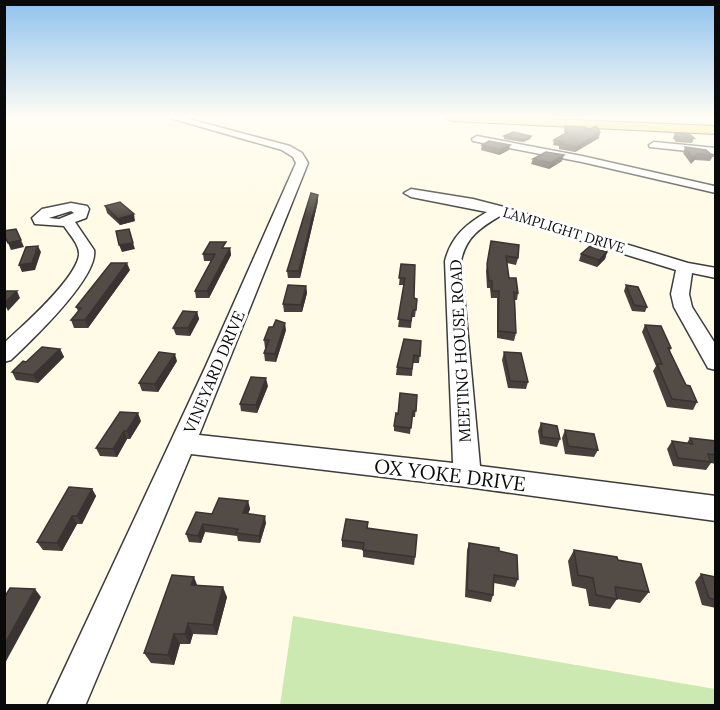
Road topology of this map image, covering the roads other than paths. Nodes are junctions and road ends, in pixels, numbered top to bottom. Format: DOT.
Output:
graph roads {
  1 [pos="291,151"];
  2 [pos="544,151"];
  3 [pos="656,151"];
  4 [pos="639,172"];
  5 [pos="714,190"];
  6 [pos="411,193"];
  7 [pos="499,210"];
  8 [pos="68,222"];
  9 [pos="685,267"];
  10 [pos="716,273"];
  11 [pos="4,355"];
  12 [pos="716,363"];
  13 [pos="184,443"];
  14 [pos="467,476"];
  15 [pos="716,510"];
  16 [pos="66,705"];
  1 -- 13 [label="street, VINEYARD DRIVE"];
  2 -- 4 [label="street"];
  3 -- 4 [label="street"];
  4 -- 5 [label="street"];
  6 -- 7 [label="street, LAMPLIGHT DRIVE"];
  7 -- 9 [label="street, LAMPLIGHT DRIVE"];
  7 -- 14 [label="street, MEETING HOUSE ROAD"];
  8 -- 11 [label="street"];
  9 -- 10 [label="street, LAMPLIGHT DRIVE"];
  9 -- 12 [label="street"];
  13 -- 14 [label="street, OX YOKE DRIVE"];
  13 -- 16 [label="street, VINEYARD DRIVE"];
  14 -- 15 [label="street, OX YOKE DRIVE"];
}
